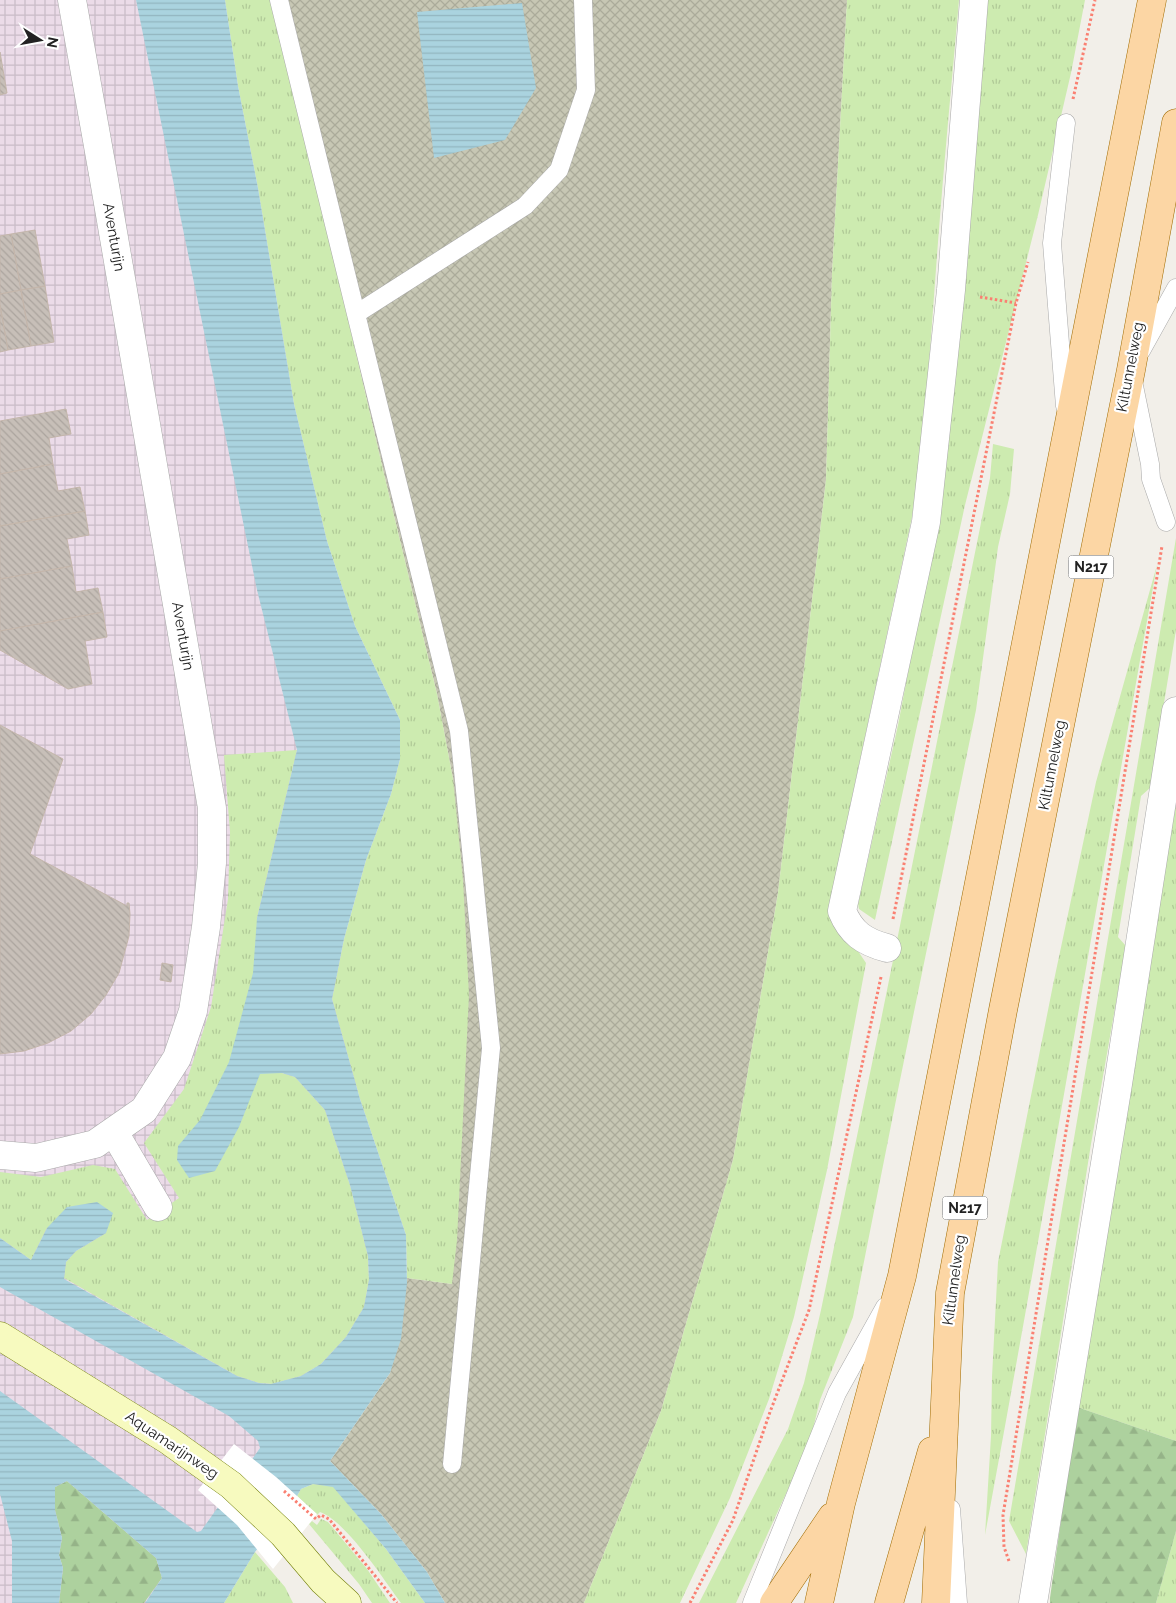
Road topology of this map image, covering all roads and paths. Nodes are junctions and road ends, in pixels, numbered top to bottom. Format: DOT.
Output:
graph roads {
  1 [pos="72,0"];
  2 [pos="278,0"];
  3 [pos="582,0"];
  4 [pos="974,0"];
  5 [pos="1152,0"];
  6 [pos="1066,123"];
  7 [pos="1176,123"];
  8 [pos="1176,288"];
  9 [pos="951,290"];
  10 [pos="356,314"];
  11 [pos="1130,370"];
  12 [pos="1067,435"];
  13 [pos="1166,522"];
  14 [pos="1176,711"];
  15 [pos="887,948"];
  16 [pos="114,1132"];
  17 [pos="0,1155"];
  18 [pos="158,1207"];
  19 [pos="902,1276"];
  20 [pos="0,1336"];
  21 [pos="944,1409"];
  22 [pos="452,1464"];
  23 [pos="841,1503"];
  24 [pos="314,1517"];
  25 [pos="326,1592"];
  26 [pos="1033,1599"];
  27 [pos="347,1603"];
  28 [pos="397,1603"];
  29 [pos="690,1603"];
  30 [pos="752,1603"];
  31 [pos="774,1603"];
  32 [pos="797,1603"];
  33 [pos="819,1603"];
  34 [pos="837,1603"];
  35 [pos="889,1603"];
  36 [pos="906,1603"];
  37 [pos="922,1603"];
  38 [pos="936,1603"];
  39 [pos="958,1603"];
  1 -- 16 [label="street, Aventurijn"];
  2 -- 10 [label="lane"];
  3 -- 10 [label="lane"];
  4 -- 9 [label="street"];
  5 -- 12 [label="main road"];
  6 -- 12 [label="lane"];
  7 -- 11 [label="main road, Kiltunnelweg / N217"];
  8 -- 11 [label="lane"];
  9 -- 15 [label="street"];
  9 -- 15 [label="path"];
  10 -- 22 [label="lane"];
  11 -- 13 [label="lane"];
  11 -- 21 [label="main road, Kiltunnelweg / N217"];
  12 -- 19 [label="main road"];
  13 -- 26 [label="path"];
  14 -- 26 [label="street"];
  15 -- 29 [label="path"];
  16 -- 17 [label="street, Aventurijn"];
  16 -- 18 [label="street"];
  19 -- 23 [label="main road"];
  19 -- 30 [label="lane"];
  20 -- 25 [label="street, Aquamarijnweg"];
  21 -- 35 [label="main road, Kiltunnelweg / N217"];
  21 -- 36 [label="main road, Kiltunnelweg / N217"];
  21 -- 37 [label="main road, Kiltunnelweg / N217"];
  21 -- 38 [label="main road, Kiltunnelweg / N217"];
  21 -- 39 [label="lane, Kiltunnelweg / N217"];
  23 -- 31 [label="main road"];
  23 -- 32 [label="main road"];
  23 -- 33 [label="main road"];
  23 -- 34 [label="main road"];
  24 -- 28 [label="path"];
  25 -- 27 [label="street, Aquamarijnweg"];
}
